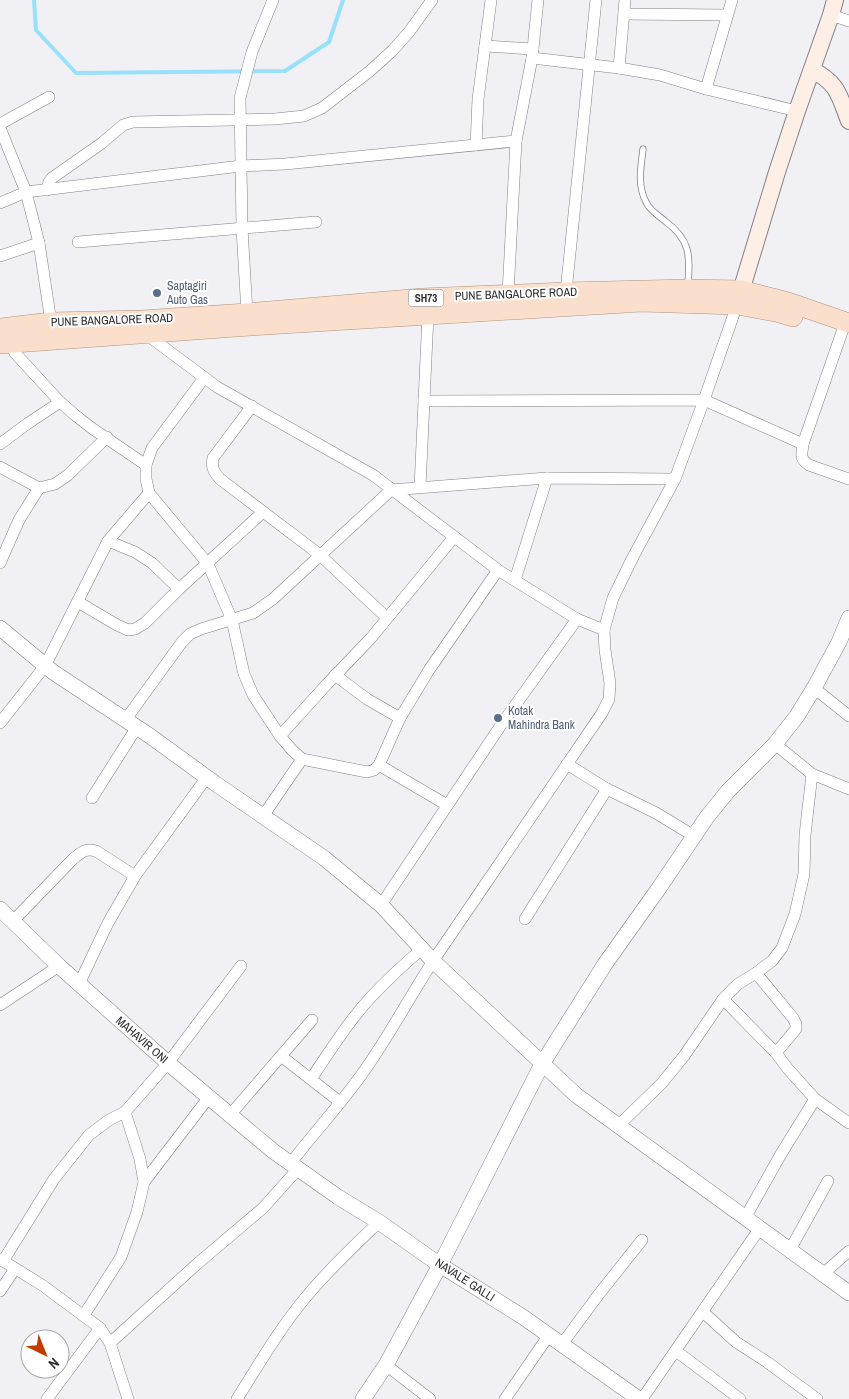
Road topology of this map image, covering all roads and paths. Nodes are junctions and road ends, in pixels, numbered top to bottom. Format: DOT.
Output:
graph roads {
  1 [pos="273,0"];
  2 [pos="432,0"];
  3 [pos="491,0"];
  4 [pos="538,0"];
  5 [pos="596,0"];
  6 [pos="625,0"];
  7 [pos="732,0"];
  8 [pos="833,8"];
  9 [pos="624,14"];
  10 [pos="727,15"];
  11 [pos="849,21"];
  12 [pos="486,46"];
  13 [pos="532,54"];
  14 [pos="589,64"];
  15 [pos="619,68"];
  16 [pos="812,70"];
  17 [pos="706,89"];
  18 [pos="49,97"];
  19 [pos="797,110"];
  20 [pos="240,120"];
  21 [pos="849,121"];
  22 [pos="0,126"];
  23 [pos="516,141"];
  24 [pos="476,145"];
  25 [pos="643,149"];
  26 [pos="241,166"];
  27 [pos="47,190"];
  28 [pos="26,192"];
  29 [pos="0,203"];
  30 [pos="316,222"];
  31 [pos="242,228"];
  32 [pos="78,242"];
  33 [pos="39,243"];
  34 [pos="0,256"];
  35 [pos="687,289"];
  36 [pos="566,292"];
  37 [pos="508,294"];
  38 [pos="739,298"];
  39 [pos="248,313"];
  40 [pos="428,315"];
  41 [pos="51,322"];
  42 [pos="847,330"];
  43 [pos="146,334"];
  44 [pos="3,338"];
  45 [pos="204,378"];
  46 [pos="704,400"];
  47 [pos="424,401"];
  48 [pos="60,402"];
  49 [pos="252,406"];
  50 [pos="107,437"];
  51 [pos="0,444"];
  52 [pos="803,444"];
  53 [pos="146,465"];
  54 [pos="0,466"];
  55 [pos="547,478"];
  56 [pos="675,479"];
  57 [pos="849,479"];
  58 [pos="420,487"];
  59 [pos="39,488"];
  60 [pos="391,490"];
  61 [pos="149,494"];
  62 [pos="263,512"];
  63 [pos="454,537"];
  64 [pos="108,541"];
  65 [pos="320,554"];
  66 [pos="0,563"];
  67 [pos="208,564"];
  68 [pos="498,570"];
  69 [pos="515,580"];
  70 [pos="179,590"];
  71 [pos="78,602"];
  72 [pos="387,618"];
  73 [pos="849,618"];
  74 [pos="578,619"];
  75 [pos="232,620"];
  76 [pos="0,628"];
  77 [pos="604,630"];
  78 [pos="44,666"];
  79 [pos="335,675"];
  80 [pos="814,688"];
  81 [pos="849,716"];
  82 [pos="400,718"];
  83 [pos="0,723"];
  84 [pos="132,723"];
  85 [pos="280,736"];
  86 [pos="775,744"];
  87 [pos="302,758"];
  88 [pos="566,764"];
  89 [pos="380,765"];
  90 [pos="812,774"];
  91 [pos="208,777"];
  92 [pos="607,789"];
  93 [pos="849,789"];
  94 [pos="92,798"];
  95 [pos="448,805"];
  96 [pos="263,816"];
  97 [pos="694,836"];
  98 [pos="135,876"];
  99 [pos="381,905"];
  100 [pos="0,909"];
  101 [pos="525,919"];
  102 [pos="13,921"];
  103 [pos="422,949"];
  104 [pos="433,961"];
  105 [pos="59,966"];
  106 [pos="241,966"];
  107 [pos="756,973"];
  108 [pos="79,984"];
  109 [pos="723,1000"];
  110 [pos="0,1005"];
  111 [pos="312,1020"];
  112 [pos="776,1053"];
  113 [pos="281,1056"];
  114 [pos="168,1062"];
  115 [pos="542,1064"];
  116 [pos="310,1079"];
  117 [pos="209,1097"];
  118 [pos="815,1099"];
  119 [pos="340,1102"];
  120 [pos="125,1112"];
  121 [pos="230,1114"];
  122 [pos="849,1123"];
  123 [pos="618,1126"];
  124 [pos="294,1167"];
  125 [pos="828,1181"];
  126 [pos="144,1182"];
  127 [pos="745,1218"];
  128 [pos="379,1222"];
  129 [pos="760,1228"];
  130 [pos="642,1240"];
  131 [pos="790,1250"];
  132 [pos="849,1251"];
  133 [pos="2,1260"];
  134 [pos="440,1264"];
  135 [pos="15,1269"];
  136 [pos="823,1274"];
  137 [pos="0,1291"];
  138 [pos="849,1293"];
  139 [pos="702,1312"];
  140 [pos="84,1315"];
  141 [pos="100,1328"];
  142 [pos="549,1335"];
  143 [pos="110,1343"];
  144 [pos="562,1344"];
  145 [pos="676,1350"];
  146 [pos="386,1365"];
  147 [pos="47,1399"];
  148 [pos="128,1399"];
  149 [pos="237,1399"];
  150 [pos="363,1399"];
  151 [pos="430,1399"];
  152 [pos="506,1399"];
  153 [pos="641,1399"];
  154 [pos="740,1399"];
  155 [pos="817,1399"];
  1 -- 20 [label="street"];
  2 -- 20 [label="street"];
  3 -- 12 [label="street"];
  4 -- 13 [label="street"];
  5 -- 14 [label="street"];
  6 -- 9 [label="street"];
  7 -- 10 [label="street"];
  8 -- 11 [label="street"];
  8 -- 16 [label="main road"];
  9 -- 10 [label="street"];
  9 -- 15 [label="street"];
  10 -- 17 [label="street"];
  12 -- 13 [label="street"];
  12 -- 24 [label="street"];
  13 -- 14 [label="street"];
  13 -- 23 [label="street"];
  14 -- 15 [label="street"];
  14 -- 36 [label="street"];
  15 -- 17 [label="street"];
  16 -- 19 [label="main road"];
  16 -- 21 [label="main road"];
  17 -- 19 [label="street"];
  18 -- 22 [label="street"];
  19 -- 38 [label="main road"];
  20 -- 26 [label="street"];
  20 -- 27 [label="street"];
  22 -- 28 [label="street"];
  23 -- 24 [label="street"];
  23 -- 37 [label="street"];
  24 -- 26 [label="street"];
  25 -- 35 [label="lane"];
  26 -- 27 [label="street"];
  26 -- 31 [label="street"];
  27 -- 28 [label="street"];
  28 -- 29 [label="street"];
  28 -- 33 [label="street"];
  30 -- 31 [label="street"];
  31 -- 32 [label="street"];
  31 -- 39 [label="street"];
  33 -- 34 [label="street"];
  33 -- 41 [label="street"];
  35 -- 36 [label="main road, PUNE BANGALORE ROAD / SH73"];
  35 -- 38 [label="main road, PUNE BANGALORE ROAD / SH73"];
  36 -- 37 [label="main road, PUNE BANGALORE ROAD / SH73"];
  37 -- 39 [label="main road, PUNE BANGALORE ROAD / SH73"];
  38 -- 40 [label="main road, PUNE BANGALORE ROAD / SH73"];
  38 -- 42 [label="main road, PUNE BANGALORE ROAD / SH73"];
  38 -- 46 [label="street"];
  39 -- 41 [label="main road, PUNE BANGALORE ROAD / SH73"];
  40 -- 43 [label="main road, PUNE BANGALORE ROAD / SH73"];
  40 -- 47 [label="street"];
  41 -- 44 [label="main road, PUNE BANGALORE ROAD / SH73"];
  42 -- 52 [label="street"];
  43 -- 44 [label="main road, PUNE BANGALORE ROAD / SH73"];
  43 -- 45 [label="street"];
  44 -- 48 [label="street"];
  45 -- 49 [label="street"];
  45 -- 53 [label="street"];
  46 -- 47 [label="street"];
  46 -- 52 [label="street"];
  46 -- 56 [label="street"];
  47 -- 58 [label="street"];
  48 -- 50 [label="street"];
  48 -- 51 [label="street"];
  49 -- 60 [label="street"];
  49 -- 62 [label="street"];
  50 -- 53 [label="street"];
  50 -- 59 [label="street"];
  52 -- 57 [label="street"];
  53 -- 61 [label="street"];
  54 -- 59 [label="street"];
  55 -- 56 [label="street"];
  55 -- 58 [label="street"];
  55 -- 69 [label="street"];
  56 -- 77 [label="street"];
  58 -- 60 [label="street"];
  59 -- 66 [label="street"];
  60 -- 63 [label="street"];
  60 -- 65 [label="street"];
  61 -- 64 [label="street"];
  61 -- 67 [label="street"];
  62 -- 65 [label="street"];
  62 -- 67 [label="street"];
  63 -- 68 [label="street"];
  63 -- 72 [label="street"];
  64 -- 70 [label="street"];
  64 -- 71 [label="street"];
  65 -- 72 [label="street"];
  65 -- 75 [label="street"];
  67 -- 70 [label="street"];
  67 -- 75 [label="street"];
  68 -- 69 [label="street"];
  68 -- 82 [label="street"];
  69 -- 74 [label="street"];
  70 -- 71 [label="street"];
  71 -- 78 [label="street"];
  72 -- 79 [label="street"];
  73 -- 80 [label="street"];
  74 -- 77 [label="street"];
  74 -- 95 [label="street"];
  75 -- 84 [label="street"];
  75 -- 85 [label="street"];
  76 -- 78 [label="street"];
  77 -- 88 [label="street"];
  78 -- 83 [label="street"];
  78 -- 84 [label="street"];
  79 -- 82 [label="street"];
  79 -- 85 [label="street"];
  80 -- 81 [label="street"];
  80 -- 86 [label="street"];
  82 -- 89 [label="street"];
  84 -- 91 [label="street"];
  84 -- 94 [label="street"];
  85 -- 87 [label="street"];
  86 -- 90 [label="street"];
  86 -- 97 [label="street"];
  87 -- 89 [label="street"];
  87 -- 96 [label="street"];
  88 -- 92 [label="street"];
  88 -- 104 [label="street"];
  89 -- 95 [label="street"];
  90 -- 93 [label="street"];
  90 -- 107 [label="street"];
  91 -- 96 [label="street"];
  91 -- 98 [label="street"];
  92 -- 97 [label="street"];
  92 -- 101 [label="street"];
  95 -- 99 [label="street"];
  96 -- 99 [label="street"];
  97 -- 115 [label="street"];
  98 -- 102 [label="street"];
  98 -- 108 [label="street"];
  99 -- 103 [label="street"];
  100 -- 102 [label="street, MAHAVIR ONI"];
  102 -- 105 [label="street, MAHAVIR ONI"];
  103 -- 104 [label="street"];
  103 -- 116 [label="street"];
  104 -- 115 [label="street"];
  104 -- 119 [label="street"];
  105 -- 108 [label="street, MAHAVIR ONI"];
  105 -- 110 [label="street"];
  106 -- 114 [label="street"];
  107 -- 109 [label="street"];
  107 -- 112 [label="street"];
  108 -- 114 [label="street, MAHAVIR ONI"];
  109 -- 112 [label="street"];
  109 -- 123 [label="street"];
  111 -- 113 [label="street"];
  112 -- 118 [label="street"];
  113 -- 116 [label="street"];
  113 -- 121 [label="street"];
  114 -- 117 [label="street, MAHAVIR ONI"];
  114 -- 120 [label="street"];
  115 -- 123 [label="street"];
  115 -- 134 [label="street"];
  116 -- 119 [label="street"];
  117 -- 121 [label="street, MAHAVIR ONI"];
  117 -- 126 [label="street"];
  118 -- 122 [label="street"];
  118 -- 127 [label="street"];
  119 -- 124 [label="street"];
  120 -- 126 [label="street"];
  120 -- 133 [label="street"];
  121 -- 124 [label="street, MAHAVIR ONI"];
  123 -- 127 [label="street"];
  124 -- 128 [label="street, NAVALE GALLI"];
  124 -- 143 [label="street"];
  125 -- 131 [label="street"];
  126 -- 140 [label="street"];
  127 -- 129 [label="street"];
  128 -- 134 [label="street, NAVALE GALLI"];
  128 -- 149 [label="street"];
  129 -- 131 [label="street"];
  129 -- 139 [label="street"];
  130 -- 144 [label="street"];
  131 -- 136 [label="street"];
  132 -- 136 [label="street"];
  133 -- 135 [label="street"];
  134 -- 142 [label="street, NAVALE GALLI"];
  134 -- 146 [label="street"];
  135 -- 137 [label="street"];
  135 -- 140 [label="street"];
  136 -- 138 [label="street"];
  139 -- 145 [label="street"];
  139 -- 155 [label="street"];
  140 -- 141 [label="street"];
  141 -- 143 [label="street"];
  141 -- 147 [label="street"];
  142 -- 144 [label="street, NAVALE GALLI"];
  142 -- 152 [label="street"];
  143 -- 148 [label="street"];
  144 -- 153 [label="street, NAVALE GALLI"];
  145 -- 153 [label="street"];
  145 -- 154 [label="street"];
  146 -- 150 [label="street"];
  146 -- 151 [label="street"];
}
